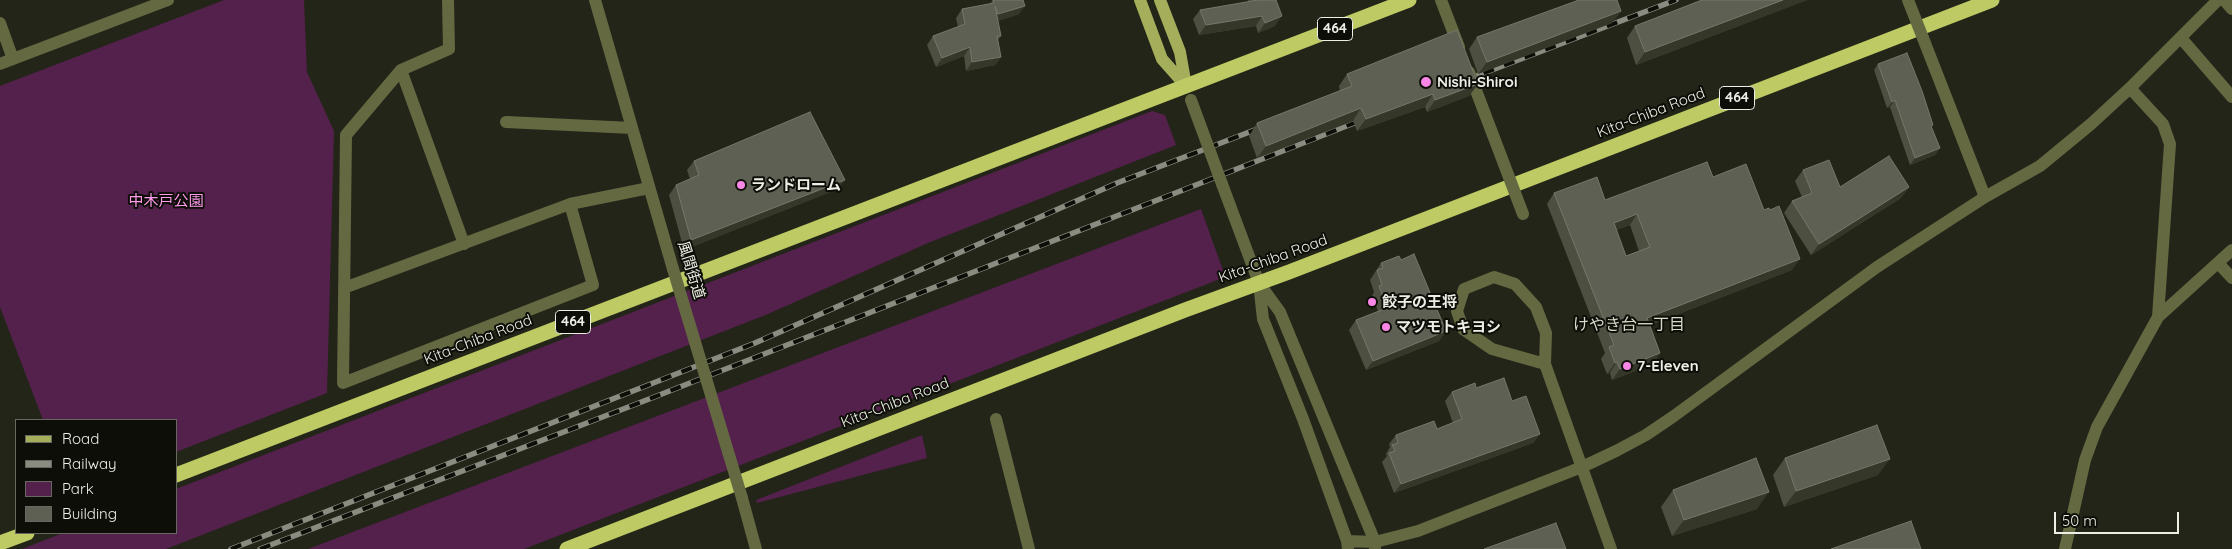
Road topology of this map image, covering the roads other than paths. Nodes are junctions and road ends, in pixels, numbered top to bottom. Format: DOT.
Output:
graph roads {
  1 [pos="168,0"];
  2 [pos="448,0"];
  3 [pos="595,0"];
  4 [pos="1140,0"];
  5 [pos="1160,0"];
  6 [pos="1409,0"];
  7 [pos="1442,0"];
  8 [pos="1908,0"];
  9 [pos="1992,0"];
  10 [pos="2218,0"];
  11 [pos="2224,0"];
  12 [pos="2232,9"];
  13 [pos="0,23"];
  14 [pos="2180,38"];
  15 [pos="13,59"];
  16 [pos="0,64"];
  17 [pos="400,70"];
  18 [pos="2130,88"];
  19 [pos="1188,93"];
  20 [pos="2232,97"];
  21 [pos="506,122"];
  22 [pos="632,128"];
  23 [pos="649,188"];
  24 [pos="1985,198"];
  25 [pos="570,204"];
  26 [pos="1523,214"];
  27 [pos="464,244"];
  28 [pos="2232,250"];
  29 [pos="2218,263"];
  30 [pos="2232,278"];
  31 [pos="1259,283"];
  32 [pos="344,288"];
  33 [pos="2158,317"];
  34 [pos="1546,364"];
  35 [pos="996,419"];
  36 [pos="1582,467"];
  37 [pos="178,474"];
  38 [pos="24,534"];
  39 [pos="0,543"];
  40 [pos="1347,545"];
  41 [pos="1375,546"];
  42 [pos="567,549"];
  43 [pos="756,549"];
  44 [pos="1029,549"];
  45 [pos="1611,549"];
  46 [pos="2065,549"];
  1 -- 15 [label="street"];
  2 -- 17 [label="street"];
  3 -- 22 [label="street, 風間街道"];
  4 -- 19 [label="main road"];
  5 -- 19 [label="main road"];
  6 -- 19 [label="highway, Kita-Chiba Road / 464"];
  7 -- 26 [label="street, bridge"];
  8 -- 24 [label="street, bridge"];
  9 -- 31 [label="highway, Kita-Chiba Road / 464"];
  10 -- 14 [label="street"];
  11 -- 12 [label="street"];
  13 -- 15 [label="street"];
  14 -- 18 [label="street"];
  14 -- 20 [label="street"];
  15 -- 16 [label="street"];
  17 -- 27 [label="street"];
  17 -- 32 [label="street"];
  18 -- 24 [label="street"];
  18 -- 33 [label="street"];
  19 -- 31 [label="street, bridge"];
  19 -- 37 [label="highway, Kita-Chiba Road / 464"];
  21 -- 22 [label="street"];
  22 -- 23 [label="street, 風間街道"];
  23 -- 25 [label="street"];
  23 -- 43 [label="street, 風間街道, bridge"];
  24 -- 36 [label="street"];
  25 -- 27 [label="street"];
  25 -- 32 [label="street"];
  27 -- 32 [label="street"];
  28 -- 29 [label="street"];
  29 -- 30 [label="street"];
  29 -- 33 [label="street"];
  31 -- 40 [label="street"];
  31 -- 41 [label="street"];
  31 -- 42 [label="highway, Kita-Chiba Road / 464"];
  33 -- 46 [label="street"];
  34 -- 34 [label="street"];
  34 -- 36 [label="street"];
  35 -- 44 [label="street"];
  36 -- 41 [label="street"];
  36 -- 45 [label="street"];
  38 -- 39 [label="highway"];
  40 -- 41 [label="street"];
}
